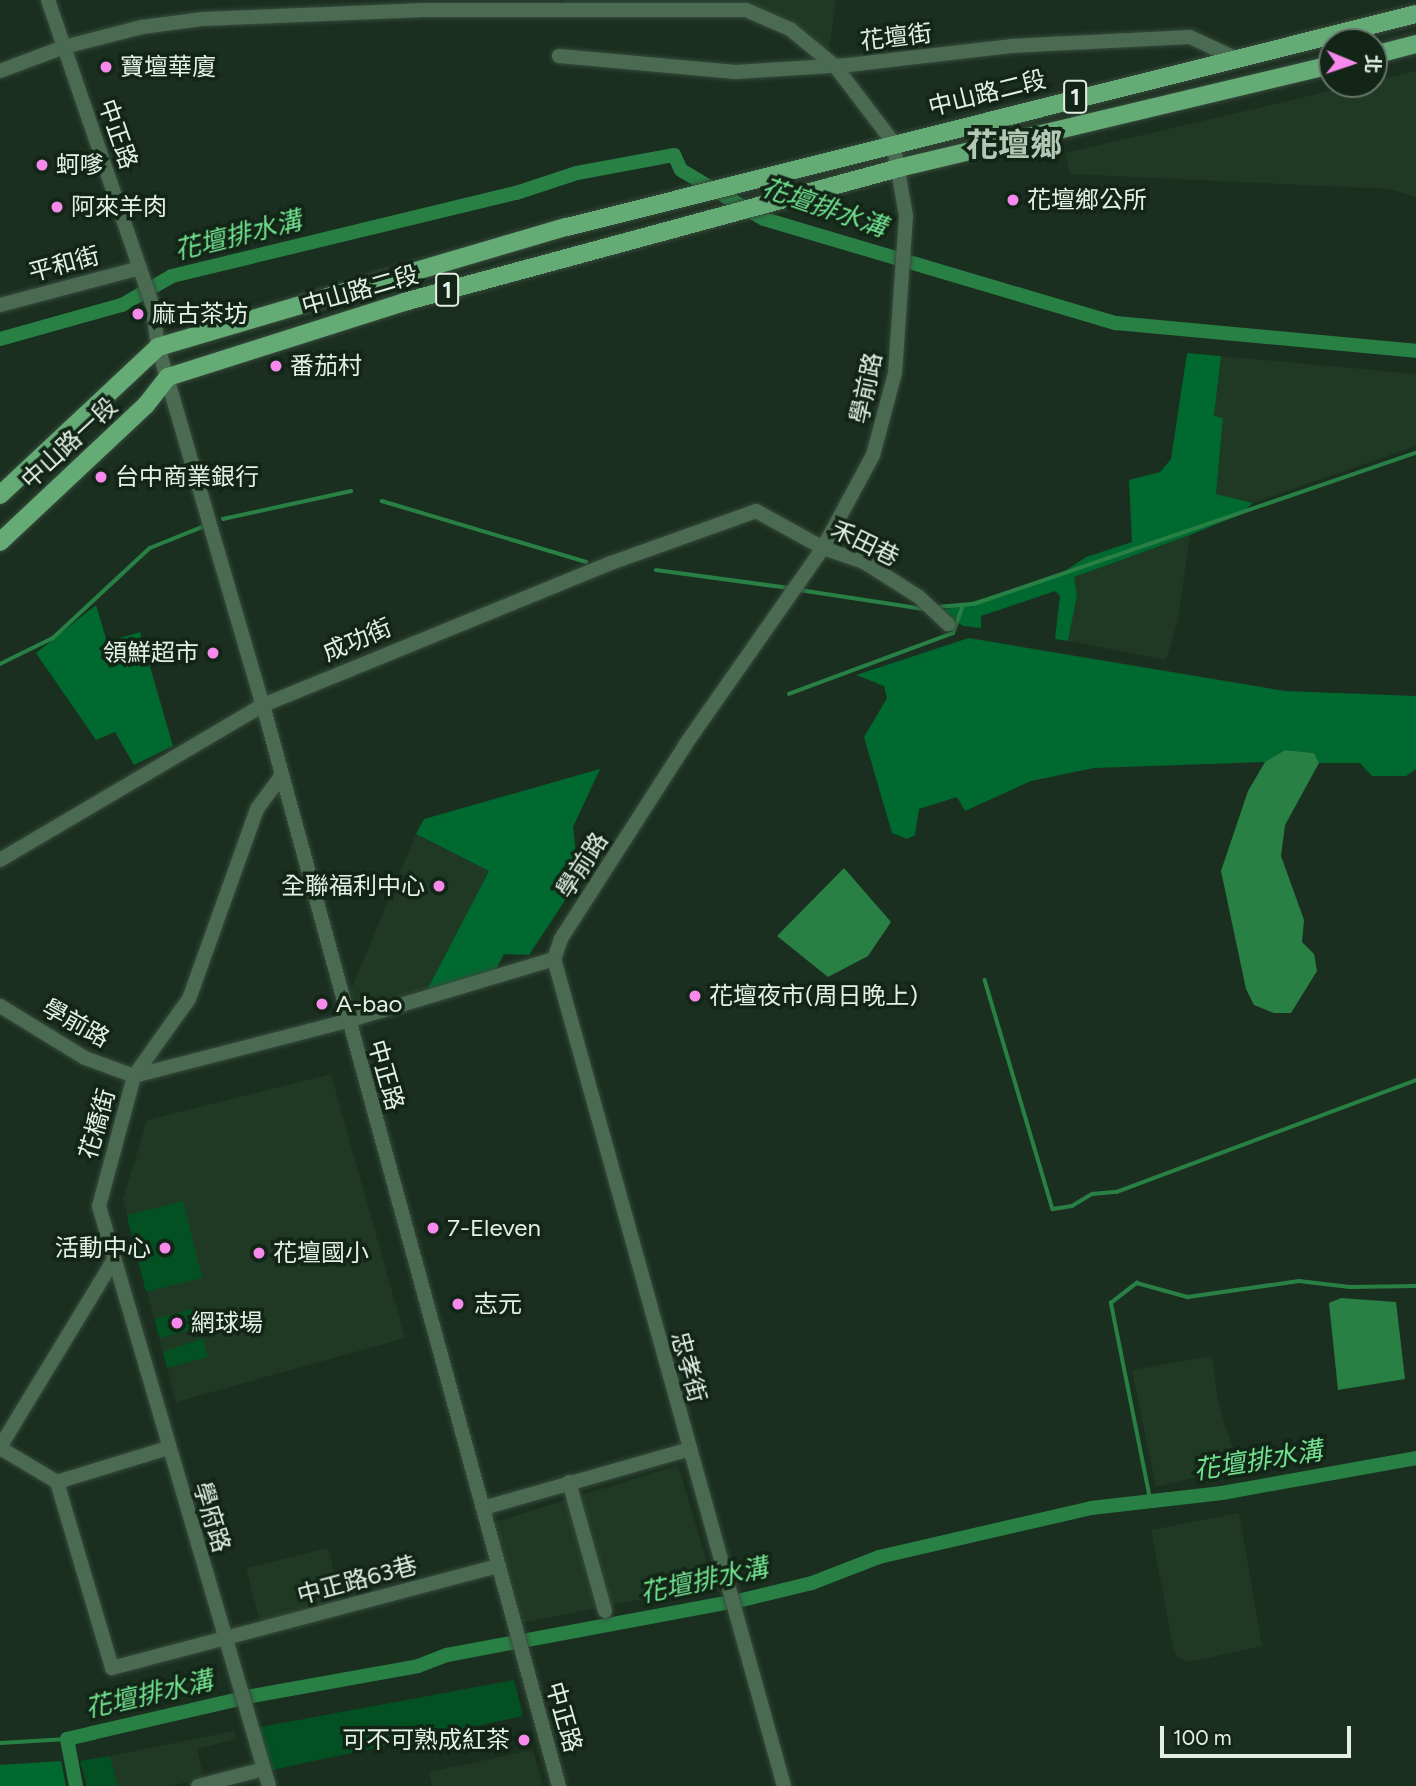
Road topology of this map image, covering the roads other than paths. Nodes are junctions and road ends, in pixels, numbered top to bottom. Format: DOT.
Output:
graph roads {
  1 [pos="48,0"];
  2 [pos="559,6"];
  3 [pos="1416,14"];
  4 [pos="1416,44"];
  5 [pos="64,47"];
  6 [pos="1388,51"];
  7 [pos="559,56"];
  8 [pos="1233,57"];
  9 [pos="835,66"];
  10 [pos="1318,68"];
  11 [pos="0,71"];
  12 [pos="893,142"];
  13 [pos="900,168"];
  14 [pos="140,268"];
  15 [pos="0,305"];
  16 [pos="158,347"];
  17 [pos="168,377"];
  18 [pos="0,495"];
  19 [pos="757,511"];
  20 [pos="0,542"];
  21 [pos="823,548"];
  22 [pos="948,624"];
  23 [pos="263,705"];
  24 [pos="282,775"];
  25 [pos="0,860"];
  26 [pos="554,959"];
  27 [pos="0,1006"];
  28 [pos="347,1021"];
  29 [pos="134,1076"];
  30 [pos="113,1261"];
  31 [pos="0,1447"];
  32 [pos="168,1448"];
  33 [pos="687,1450"];
  34 [pos="57,1482"];
  35 [pos="569,1482"];
  36 [pos="483,1508"];
  37 [pos="499,1566"];
  38 [pos="605,1611"];
  39 [pos="226,1638"];
  40 [pos="264,1769"];
  41 [pos="198,1786"];
  42 [pos="269,1786"];
  43 [pos="559,1786"];
  44 [pos="784,1786"];
  1 -- 5 [label="street, 中正路"];
  2 -- 5 [label="street"];
  2 -- 9 [label="street"];
  3 -- 8 [label="main road, 中山路二段 / 1"];
  4 -- 6 [label="main road"];
  5 -- 11 [label="street"];
  5 -- 14 [label="street, 中正路"];
  7 -- 9 [label="street, 花壇街"];
  8 -- 9 [label="street, 花壇街"];
  8 -- 12 [label="main road, 中山路二段 / 1"];
  9 -- 12 [label="street"];
  10 -- 13 [label="main road, 1"];
  12 -- 13 [label="street"];
  12 -- 16 [label="main road, 中山路二段 / 1"];
  13 -- 17 [label="main road, 中山路二段 / 1"];
  13 -- 21 [label="street, 學前路"];
  14 -- 15 [label="street, 平和街"];
  14 -- 16 [label="street, 中正路"];
  16 -- 17 [label="street"];
  16 -- 18 [label="main road, 中山路一段 / 1"];
  17 -- 20 [label="main road, 中山路一段"];
  17 -- 23 [label="street, 中正路"];
  19 -- 21 [label="street, 禾田巷"];
  19 -- 23 [label="street, 成功街"];
  21 -- 22 [label="street, 禾田巷"];
  21 -- 26 [label="street, 學前路"];
  23 -- 24 [label="street, 中正路"];
  23 -- 25 [label="street, 成功街"];
  24 -- 28 [label="street, 中正路"];
  24 -- 29 [label="street, 花橋街"];
  26 -- 28 [label="street"];
  26 -- 33 [label="street, 忠孝街"];
  27 -- 29 [label="street, 學前路"];
  28 -- 29 [label="street"];
  28 -- 36 [label="street, 中正路"];
  29 -- 30 [label="street, 花橋街"];
  30 -- 31 [label="street"];
  30 -- 32 [label="street, 學府路"];
  31 -- 34 [label="street"];
  32 -- 34 [label="street"];
  32 -- 39 [label="street, 學府路"];
  33 -- 35 [label="street"];
  33 -- 44 [label="street, 忠孝街"];
  34 -- 39 [label="street, 中正路63巷"];
  35 -- 36 [label="street"];
  35 -- 38 [label="street"];
  36 -- 37 [label="street, 中正路"];
  37 -- 39 [label="street, 中正路63巷"];
  37 -- 43 [label="street, 中正路"];
  39 -- 40 [label="street, 學府路"];
  40 -- 41 [label="street"];
  40 -- 42 [label="street, 學府路"];
}
